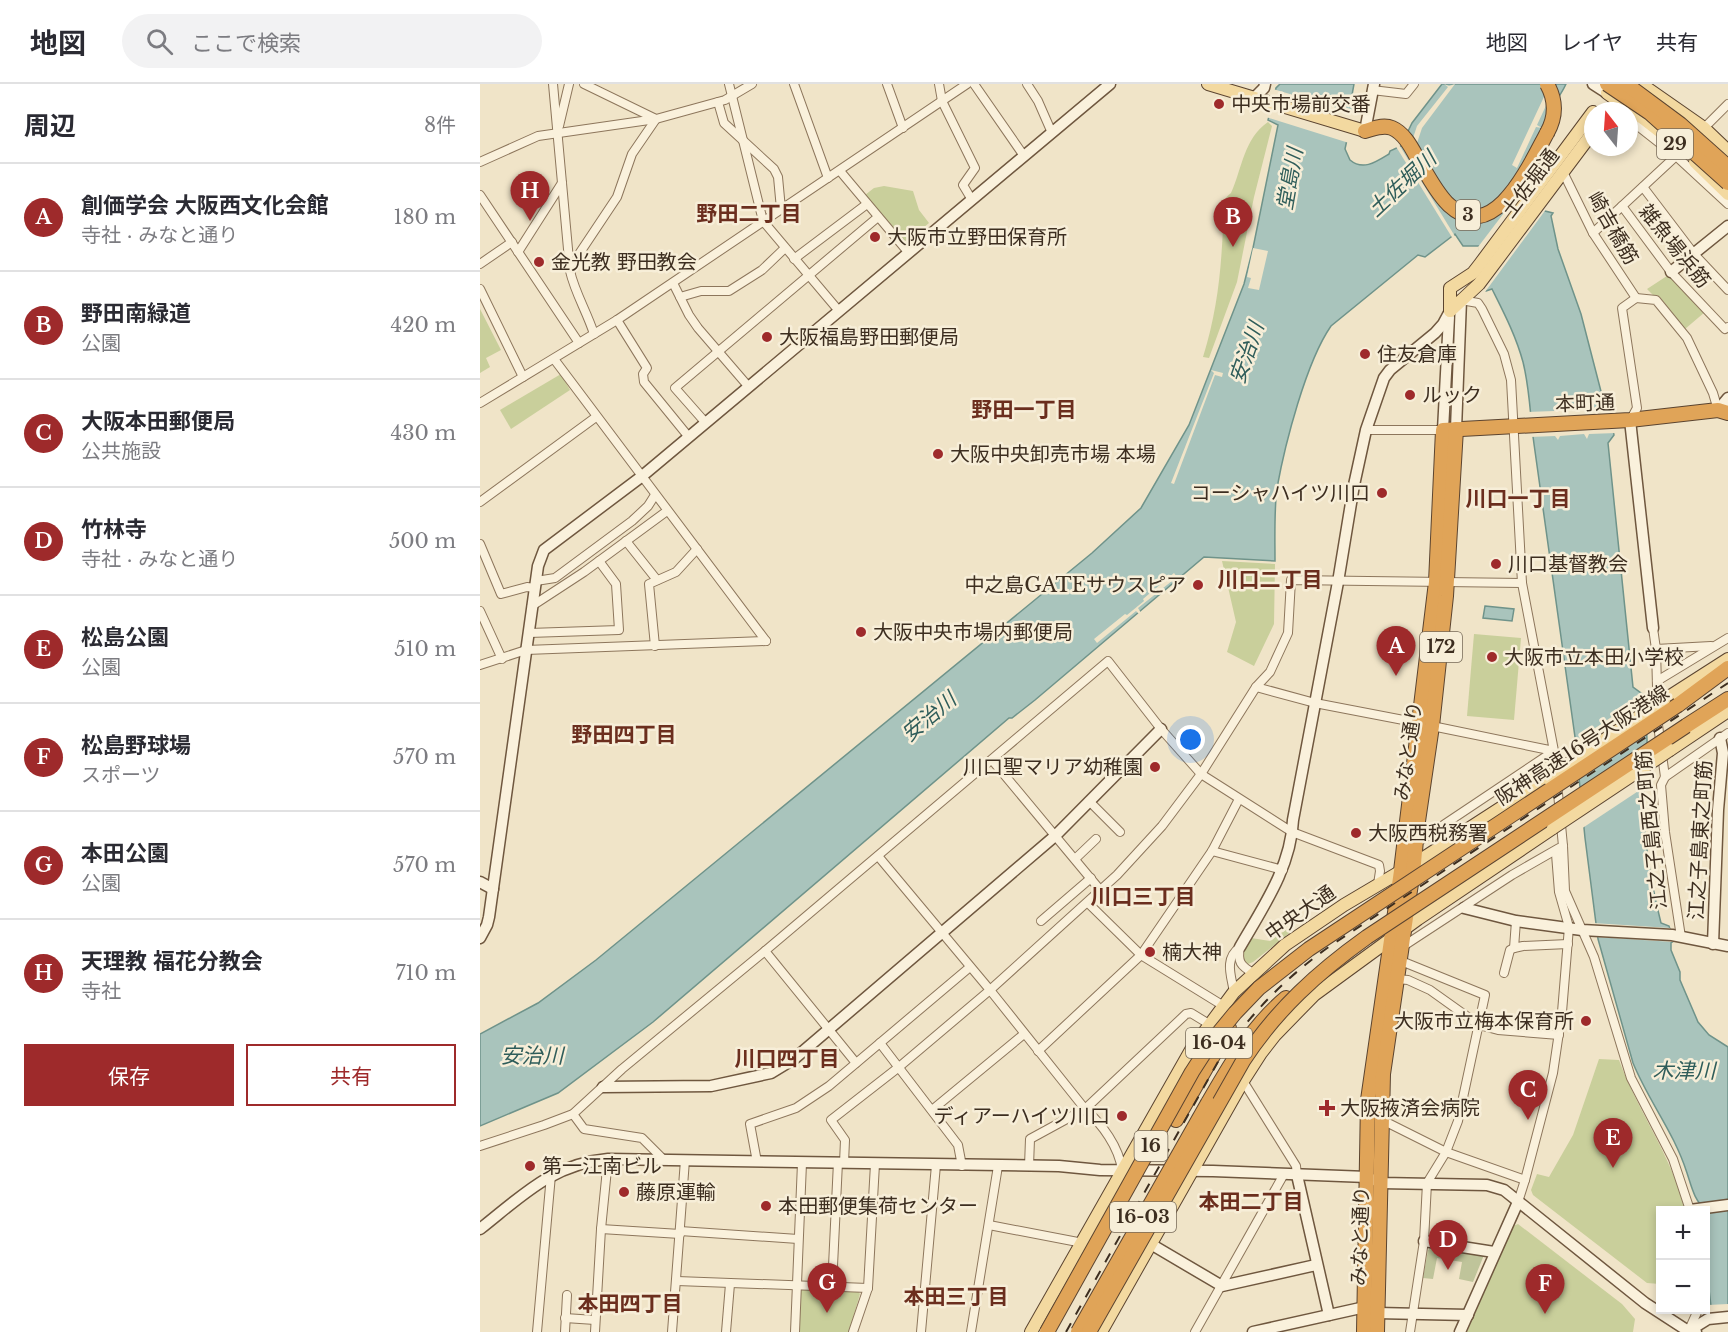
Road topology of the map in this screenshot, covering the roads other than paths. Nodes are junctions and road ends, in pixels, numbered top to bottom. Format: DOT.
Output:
graph roads {
  1 [pos="553,84"];
  2 [pos="569,84"];
  3 [pos="584,84"];
  4 [pos="729,84"];
  5 [pos="752,84"];
  6 [pos="794,84"];
  7 [pos="886,84"];
  8 [pos="939,84"];
  9 [pos="967,84"];
  10 [pos="974,84"];
  11 [pos="1027,84"];
  12 [pos="1110,84"];
  13 [pos="1208,84"];
  14 [pos="1265,84"];
  15 [pos="1414,84"];
  16 [pos="1547,84"];
  17 [pos="1593,84"];
  18 [pos="1627,84"];
  19 [pos="1641,84"];
  20 [pos="1373,87"];
  21 [pos="1611,90"];
  22 [pos="731,96"];
  23 [pos="1254,98"];
  24 [pos="942,101"];
  25 [pos="718,102"];
  26 [pos="1601,102"];
  27 [pos="1728,104"];
  28 [pos="656,119"];
  29 [pos="1584,126"];
  30 [pos="1638,126"];
  31 [pos="903,128"];
  32 [pos="1704,128"];
  33 [pos="1360,130"];
  34 [pos="557,133"];
  35 [pos="1052,133"];
  36 [pos="744,142"];
  37 [pos="1584,144"];
  38 [pos="1728,151"];
  39 [pos="1024,156"];
  40 [pos="1676,156"];
  41 [pos="480,162"];
  42 [pos="1728,167"];
  43 [pos="840,171"];
  44 [pos="1563,172"];
  45 [pos="828,178"];
  46 [pos="562,183"];
  47 [pos="1728,183"];
  48 [pos="1643,187"];
  49 [pos="1539,193"];
  50 [pos="1728,194"];
  51 [pos="480,195"];
  52 [pos="972,200"];
  53 [pos="867,204"];
  54 [pos="1728,204"];
  55 [pos="1622,206"];
  56 [pos="781,209"];
  57 [pos="878,217"];
  58 [pos="763,221"];
  59 [pos="1728,226"];
  60 [pos="1593,233"];
  61 [pos="512,243"];
  62 [pos="785,248"];
  63 [pos="518,252"];
  64 [pos="908,252"];
  65 [pos="1694,254"];
  66 [pos="794,259"];
  67 [pos="480,264"];
  68 [pos="570,271"];
  69 [pos="1671,272"];
  70 [pos="808,275"];
  71 [pos="673,283"];
  72 [pos="1455,285"];
  73 [pos="480,289"];
  74 [pos="1728,290"];
  75 [pos="680,297"];
  76 [pos="1636,298"];
  77 [pos="1461,300"];
  78 [pos="839,311"];
  79 [pos="1450,311"];
  80 [pos="617,320"];
  81 [pos="1728,327"];
  82 [pos="594,334"];
  83 [pos="579,344"];
  84 [pos="718,352"];
  85 [pos="554,359"];
  86 [pos="523,377"];
  87 [pos="748,386"];
  88 [pos="1728,398"];
  89 [pos="480,403"];
  90 [pos="1723,412"];
  91 [pos="596,417"];
  92 [pos="1630,420"];
  93 [pos="705,422"];
  94 [pos="1521,425"];
  95 [pos="1366,430"];
  96 [pos="1450,430"];
  97 [pos="688,436"];
  98 [pos="641,477"];
  99 [pos="655,495"];
  100 [pos="480,502"];
  101 [pos="667,511"];
  102 [pos="626,541"];
  103 [pos="480,544"];
  104 [pos="697,549"];
  105 [pos="599,561"];
  106 [pos="657,580"];
  107 [pos="1338,582"];
  108 [pos="1441,582"];
  109 [pos="1522,583"];
  110 [pos="535,584"];
  111 [pos="532,606"];
  112 [pos="480,611"];
  113 [pos="480,628"];
  114 [pos="1653,628"];
  115 [pos="619,630"];
  116 [pos="529,633"];
  117 [pos="492,638"];
  118 [pos="1728,638"];
  119 [pos="655,646"];
  120 [pos="1714,646"];
  121 [pos="620,647"];
  122 [pos="1656,649"];
  123 [pos="526,650"];
  124 [pos="502,659"];
  125 [pos="1728,659"];
  126 [pos="480,665"];
  127 [pos="1728,670"];
  128 [pos="1657,681"];
  129 [pos="1256,687"];
  130 [pos="1728,699"];
  131 [pos="1315,703"];
  132 [pos="1728,709"];
  133 [pos="1425,724"];
  134 [pos="1686,726"];
  135 [pos="1161,729"];
  136 [pos="1724,735"];
  137 [pos="1554,751"];
  138 [pos="992,760"];
  139 [pos="1201,774"];
  140 [pos="1665,777"];
  141 [pos="1239,799"];
  142 [pos="1089,801"];
  143 [pos="1120,832"];
  144 [pos="1292,832"];
  145 [pos="1055,836"];
  146 [pos="1096,840"];
  147 [pos="1415,844"];
  148 [pos="1563,846"];
  149 [pos="1212,851"];
  150 [pos="878,856"];
  151 [pos="1075,860"];
  152 [pos="1414,864"];
  153 [pos="1283,870"];
  154 [pos="1401,871"];
  155 [pos="1091,878"];
  156 [pos="480,882"];
  157 [pos="1378,884"];
  158 [pos="493,889"];
  159 [pos="1101,891"];
  160 [pos="480,893"];
  161 [pos="1088,903"];
  162 [pos="1464,908"];
  163 [pos="1041,921"];
  164 [pos="1516,921"];
  165 [pos="1569,927"];
  166 [pos="1405,928"];
  167 [pos="1588,930"];
  168 [pos="943,933"];
  169 [pos="1676,936"];
  170 [pos="480,938"];
  171 [pos="1396,943"];
  172 [pos="1568,944"];
  173 [pos="1713,944"];
  174 [pos="1728,946"];
  175 [pos="1240,947"];
  176 [pos="1514,948"];
  177 [pos="765,951"];
  178 [pos="1141,955"];
  179 [pos="1399,963"];
  180 [pos="970,967"];
  181 [pos="1254,973"];
  182 [pos="1504,973"];
  183 [pos="1274,975"];
  184 [pos="1312,979"];
  185 [pos="1397,979"];
  186 [pos="990,990"];
  187 [pos="1234,992"];
  188 [pos="1222,1005"];
  189 [pos="1209,1024"];
  190 [pos="1479,1025"];
  191 [pos="828,1030"];
  192 [pos="1024,1034"];
  193 [pos="1559,1035"];
  194 [pos="880,1043"];
  195 [pos="1038,1051"];
  196 [pos="856,1064"];
  197 [pos="899,1067"];
  198 [pos="1243,1081"];
  199 [pos="603,1087"];
  200 [pos="1085,1109"];
  201 [pos="932,1110"];
  202 [pos="573,1114"];
  203 [pos="1382,1120"];
  204 [pos="480,1146"];
  205 [pos="1446,1152"];
  206 [pos="608,1159"];
  207 [pos="664,1160"];
  208 [pos="685,1160"];
  209 [pos="757,1162"];
  210 [pos="841,1162"];
  211 [pos="802,1163"];
  212 [pos="875,1164"];
  213 [pos="936,1165"];
  214 [pos="962,1166"];
  215 [pos="998,1166"];
  216 [pos="1029,1166"];
  217 [pos="1122,1170"];
  218 [pos="1192,1171"];
  219 [pos="1284,1174"];
  220 [pos="550,1175"];
  221 [pos="1297,1175"];
  222 [pos="1367,1177"];
  223 [pos="1526,1180"];
  224 [pos="1381,1183"];
  225 [pos="1428,1183"];
  226 [pos="1518,1202"];
  227 [pos="1728,1205"];
  228 [pos="1690,1206"];
  229 [pos="1710,1208"];
  230 [pos="989,1225"];
  231 [pos="480,1229"];
  232 [pos="601,1229"];
  233 [pos="680,1233"];
  234 [pos="798,1239"];
  235 [pos="1424,1241"];
  236 [pos="1083,1243"];
  237 [pos="1149,1243"];
  238 [pos="1494,1252"];
  239 [pos="1316,1265"];
  240 [pos="677,1281"];
  241 [pos="730,1284"];
  242 [pos="796,1286"];
  243 [pos="1222,1286"];
  244 [pos="832,1287"];
  245 [pos="868,1288"];
  246 [pos="567,1295"];
  247 [pos="1371,1310"];
  248 [pos="1413,1314"];
  249 [pos="1697,1314"];
  250 [pos="1329,1315"];
  251 [pos="1467,1315"];
  252 [pos="1728,1317"];
  253 [pos="566,1318"];
  254 [pos="595,1320"];
  255 [pos="1275,1330"];
  256 [pos="537,1332"];
  257 [pos="565,1332"];
  258 [pos="594,1332"];
  259 [pos="672,1332"];
  260 [pos="726,1332"];
  261 [pos="795,1332"];
  262 [pos="853,1332"];
  263 [pos="921,1332"];
  264 [pos="970,1332"];
  265 [pos="1031,1332"];
  266 [pos="1047,1332"];
  267 [pos="1058,1332"];
  268 [pos="1078,1332"];
  269 [pos="1089,1332"];
  270 [pos="1101,1332"];
  271 [pos="1195,1332"];
  272 [pos="1253,1332"];
  273 [pos="1364,1332"];
  274 [pos="1377,1332"];
  275 [pos="1410,1332"];
  276 [pos="1460,1332"];
  277 [pos="1690,1332"];
  1 -- 34 [label="street"];
  2 -- 34 [label="street"];
  3 -- 28 [label="street"];
  4 -- 22 [label="street"];
  5 -- 22 [label="street"];
  6 -- 45 [label="street"];
  7 -- 31 [label="street"];
  8 -- 24 [label="street"];
  9 -- 24 [label="street"];
  10 -- 39 [label="street"];
  11 -- 35 [label="street"];
  12 -- 35 [label="street"];
  13 -- 23 [label="main road"];
  14 -- 23 [label="street"];
  15 -- 20 [label="street"];
  16 -- 33 [label="highway, 3, bridge"];
  17 -- 21 [label="street"];
  18 -- 21 [label="main road, 土佐堀通"];
  18 -- 42 [label="highway, bridge"];
  19 -- 32 [label="main road, 29"];
  20 -- 33 [label="street"];
  21 -- 26 [label="main road, 土佐堀通"];
  21 -- 47 [label="highway, bridge"];
  21 -- 50 [label="main road, 29"];
  22 -- 25 [label="street"];
  22 -- 36 [label="street"];
  23 -- 33 [label="main road"];
  24 -- 31 [label="street"];
  24 -- 52 [label="street"];
  25 -- 28 [label="street"];
  25 -- 36 [label="street"];
  27 -- 32 [label="street"];
  28 -- 34 [label="street"];
  28 -- 68 [label="street"];
  29 -- 49 [label="main road, 土佐堀通"];
  30 -- 40 [label="street"];
  31 -- 43 [label="street"];
  32 -- 38 [label="main road, 29"];
  34 -- 41 [label="street"];
  34 -- 46 [label="street"];
  35 -- 39 [label="street"];
  36 -- 56 [label="street"];
  36 -- 58 [label="street"];
  37 -- 44 [label="main road, 土佐堀通"];
  39 -- 52 [label="street"];
  40 -- 48 [label="street"];
  40 -- 54 [label="street"];
  43 -- 45 [label="street"];
  43 -- 53 [label="street"];
  44 -- 49 [label="main road, 土佐堀通"];
  44 -- 60 [label="street, 崎吉橋筋"];
  45 -- 56 [label="street"];
  46 -- 63 [label="street"];
  46 -- 68 [label="street"];
  48 -- 55 [label="street"];
  48 -- 65 [label="street"];
  49 -- 72 [label="main road, 土佐堀通"];
  49 -- 77 [label="main road, 土佐堀通"];
  51 -- 61 [label="street"];
  52 -- 64 [label="street"];
  53 -- 57 [label="street"];
  53 -- 66 [label="street"];
  55 -- 60 [label="street"];
  55 -- 69 [label="street, 雑魚場浜筋"];
  56 -- 58 [label="street"];
  57 -- 64 [label="street"];
  57 -- 70 [label="street"];
  58 -- 62 [label="street"];
  58 -- 71 [label="street"];
  59 -- 65 [label="street"];
  60 -- 76 [label="street, 崎吉橋筋"];
  61 -- 63 [label="street"];
  61 -- 67 [label="street"];
  62 -- 66 [label="street"];
  62 -- 75 [label="street"];
  63 -- 83 [label="street"];
  64 -- 78 [label="street"];
  65 -- 69 [label="street"];
  65 -- 74 [label="street"];
  66 -- 70 [label="street"];
  68 -- 82 [label="street"];
  69 -- 81 [label="street, 雑魚場浜筋"];
  70 -- 78 [label="street"];
  70 -- 84 [label="street"];
  71 -- 75 [label="street"];
  71 -- 80 [label="street"];
  72 -- 77 [label="main road, みなと通り"];
  72 -- 79 [label="main road, みなと通り"];
  73 -- 86 [label="street"];
  75 -- 84 [label="street"];
  76 -- 90 [label="street"];
  76 -- 92 [label="street, 江之子島西之町筋"];
  77 -- 79 [label="main road, 土佐堀通"];
  77 -- 94 [label="street"];
  77 -- 96 [label="street, みなと通り"];
  78 -- 87 [label="street"];
  79 -- 95 [label="street"];
  79 -- 96 [label="street, みなと通り"];
  80 -- 82 [label="street"];
  80 -- 97 [label="street"];
  82 -- 83 [label="street"];
  83 -- 85 [label="street"];
  84 -- 87 [label="street"];
  84 -- 93 [label="street"];
  85 -- 86 [label="street"];
  85 -- 91 [label="street"];
  86 -- 89 [label="street"];
  87 -- 93 [label="street"];
  88 -- 90 [label="street"];
  90 -- 92 [label="highway, 本町通"];
  91 -- 98 [label="street"];
  91 -- 100 [label="street"];
  92 -- 94 [label="highway, 本町通"];
  92 -- 114 [label="street, 江之子島西之町筋"];
  93 -- 97 [label="street"];
  94 -- 96 [label="highway, 本町通"];
  94 -- 109 [label="street"];
  95 -- 96 [label="street"];
  95 -- 107 [label="street"];
  96 -- 108 [label="highway, みなと通り / 172"];
  97 -- 98 [label="street"];
  98 -- 99 [label="street"];
  98 -- 110 [label="street"];
  99 -- 101 [label="street"];
  99 -- 110 [label="street"];
  101 -- 102 [label="street"];
  101 -- 104 [label="street"];
  102 -- 105 [label="street"];
  102 -- 106 [label="street"];
  103 -- 110 [label="street"];
  104 -- 106 [label="street"];
  104 -- 119 [label="street"];
  105 -- 111 [label="street"];
  105 -- 115 [label="street"];
  106 -- 119 [label="street"];
  107 -- 108 [label="street"];
  107 -- 129 [label="street"];
  107 -- 131 [label="street"];
  108 -- 109 [label="street"];
  108 -- 133 [label="highway, みなと通り / 172"];
  109 -- 137 [label="street"];
  110 -- 111 [label="street"];
  111 -- 116 [label="street"];
  112 -- 117 [label="street"];
  113 -- 117 [label="street"];
  114 -- 122 [label="street, 江之子島西之町筋"];
  115 -- 116 [label="street"];
  115 -- 121 [label="street"];
  116 -- 123 [label="street"];
  117 -- 124 [label="street"];
  118 -- 120 [label="street"];
  119 -- 121 [label="street"];
  120 -- 122 [label="street"];
  120 -- 128 [label="street"];
  121 -- 123 [label="street"];
  122 -- 128 [label="street, 江之子島西之町筋"];
  123 -- 124 [label="street"];
  123 -- 158 [label="street"];
  124 -- 126 [label="street"];
  125 -- 152 [label="main road, 中央大通, bridge"];
  127 -- 183 [label="highway, 阪神高速16号大阪港線 / 16, bridge"];
  128 -- 140 [label="street, 江之子島西之町筋"];
  129 -- 131 [label="street"];
  129 -- 139 [label="street"];
  130 -- 134 [label="highway, 阪神高速16号大阪港線 / 16"];
  131 -- 133 [label="street"];
  131 -- 144 [label="street"];
  132 -- 134 [label="highway, 16"];
  132 -- 166 [label="main road, bridge"];
  133 -- 137 [label="street"];
  133 -- 147 [label="highway, みなと通り / 172"];
  133 -- 154 [label="highway, みなと通り / 172"];
  134 -- 184 [label="highway, 阪神高速16号大阪港線 / 16, bridge"];
  135 -- 138 [label="street"];
  135 -- 139 [label="street"];
  135 -- 142 [label="street"];
  136 -- 140 [label="street"];
  136 -- 173 [label="street, 江之子島東之町筋"];
  137 -- 147 [label="street"];
  137 -- 148 [label="street"];
  138 -- 145 [label="street"];
  138 -- 150 [label="street"];
  139 -- 141 [label="street"];
  139 -- 159 [label="street"];
  140 -- 169 [label="street, 江之子島西之町筋"];
  141 -- 144 [label="street"];
  141 -- 149 [label="street"];
  142 -- 143 [label="street"];
  142 -- 145 [label="street"];
  144 -- 153 [label="street"];
  144 -- 157 [label="street"];
  145 -- 151 [label="street"];
  145 -- 168 [label="street"];
  146 -- 151 [label="street"];
  147 -- 152 [label="highway, みなと通り / 172"];
  148 -- 162 [label="street"];
  148 -- 165 [label="street"];
  148 -- 167 [label="street"];
  149 -- 153 [label="street"];
  149 -- 178 [label="street"];
  150 -- 168 [label="street"];
  150 -- 177 [label="street"];
  151 -- 155 [label="street"];
  152 -- 154 [label="main road, 中央大通"];
  152 -- 166 [label="highway, みなと通り / 172"];
  153 -- 175 [label="street"];
  154 -- 157 [label="main road, 中央大通"];
  154 -- 171 [label="highway, みなと通り / 172"];
  155 -- 159 [label="street"];
  155 -- 163 [label="street"];
  156 -- 158 [label="street"];
  157 -- 181 [label="main road, 中央大通"];
  158 -- 160 [label="street"];
  158 -- 170 [label="street"];
  159 -- 161 [label="street"];
  161 -- 178 [label="street"];
  161 -- 186 [label="street"];
  162 -- 164 [label="street"];
  162 -- 171 [label="street"];
  164 -- 165 [label="street"];
  164 -- 176 [label="street"];
  165 -- 167 [label="street"];
  165 -- 172 [label="street"];
  166 -- 171 [label="highway, みなと通り / 172"];
  167 -- 169 [label="street"];
  167 -- 228 [label="street"];
  168 -- 180 [label="street"];
  168 -- 191 [label="street"];
  169 -- 173 [label="street"];
  171 -- 179 [label="highway, みなと通り / 172"];
  171 -- 198 [label="main road"];
  171 -- 222 [label="highway, みなと通り / 172"];
  172 -- 176 [label="street"];
  172 -- 193 [label="street"];
  173 -- 174 [label="street"];
  175 -- 181 [label="street"];
  175 -- 187 [label="street"];
  176 -- 182 [label="street"];
  177 -- 191 [label="street"];
  177 -- 199 [label="street"];
  178 -- 188 [label="street"];
  178 -- 195 [label="street"];
  179 -- 185 [label="highway, みなと通り / 172"];
  179 -- 190 [label="street"];
  180 -- 186 [label="street"];
  180 -- 194 [label="street"];
  181 -- 187 [label="main road, 中央大通"];
  183 -- 266 [label="highway, 阪神高速16号大阪港線 / 16, bridge"];
  183 -- 267 [label="highway, 16-04, bridge"];
  184 -- 268 [label="highway, 16-03, bridge"];
  184 -- 269 [label="highway, 阪神高速16号大阪港線 / 16, bridge"];
  185 -- 190 [label="street"];
  185 -- 203 [label="highway, みなと通り / 172"];
  186 -- 192 [label="street"];
  186 -- 197 [label="street"];
  187 -- 188 [label="main road, 中央大通"];
  188 -- 189 [label="main road, 中央大通"];
  189 -- 200 [label="street"];
  189 -- 217 [label="main road, 中央大通"];
  190 -- 193 [label="street"];
  190 -- 205 [label="street"];
  191 -- 196 [label="street"];
  191 -- 199 [label="street"];
  192 -- 195 [label="street"];
  192 -- 201 [label="street"];
  193 -- 223 [label="street"];
  194 -- 196 [label="street"];
  194 -- 197 [label="street"];
  195 -- 200 [label="street"];
  196 -- 209 [label="street"];
  197 -- 201 [label="street"];
  197 -- 210 [label="street"];
  198 -- 218 [label="main road"];
  198 -- 221 [label="street"];
  199 -- 202 [label="street"];
  200 -- 216 [label="street"];
  200 -- 217 [label="street"];
  201 -- 214 [label="street"];
  202 -- 204 [label="street"];
  202 -- 207 [label="street"];
  203 -- 205 [label="street"];
  203 -- 224 [label="highway, みなと通り / 172"];
  205 -- 223 [label="street"];
  205 -- 225 [label="street"];
  206 -- 207 [label="street"];
  206 -- 220 [label="street"];
  206 -- 232 [label="street"];
  207 -- 208 [label="street"];
  208 -- 209 [label="street"];
  208 -- 233 [label="street"];
  209 -- 211 [label="street"];
  210 -- 211 [label="street"];
  210 -- 212 [label="street"];
  210 -- 244 [label="street"];
  211 -- 234 [label="street"];
  212 -- 213 [label="street"];
  212 -- 245 [label="street"];
  213 -- 214 [label="street"];
  213 -- 263 [label="street"];
  214 -- 215 [label="street"];
  215 -- 216 [label="street"];
  215 -- 230 [label="street"];
  216 -- 217 [label="street"];
  217 -- 218 [label="street"];
  217 -- 236 [label="main road, 中央大通"];
  218 -- 219 [label="street"];
  218 -- 237 [label="main road"];
  219 -- 221 [label="street"];
  219 -- 243 [label="street"];
  220 -- 231 [label="street"];
  220 -- 256 [label="street"];
  221 -- 222 [label="street"];
  221 -- 239 [label="street"];
  222 -- 224 [label="street"];
  222 -- 247 [label="highway, みなと通り / 172"];
  223 -- 226 [label="street"];
  224 -- 225 [label="street"];
  224 -- 247 [label="highway, みなと通り / 172"];
  225 -- 226 [label="street"];
  225 -- 235 [label="street"];
  226 -- 238 [label="street"];
  226 -- 277 [label="street"];
  227 -- 229 [label="street"];
  230 -- 236 [label="street"];
  230 -- 264 [label="street"];
  232 -- 233 [label="street"];
  232 -- 254 [label="street"];
  233 -- 234 [label="street"];
  233 -- 240 [label="street"];
  234 -- 242 [label="street"];
  235 -- 238 [label="street"];
  235 -- 248 [label="street"];
  236 -- 265 [label="main road, 中央大通"];
  237 -- 243 [label="street"];
  237 -- 270 [label="main road"];
  238 -- 251 [label="street"];
  239 -- 243 [label="street"];
  239 -- 250 [label="street"];
  240 -- 241 [label="street"];
  240 -- 259 [label="street"];
  241 -- 242 [label="street"];
  241 -- 260 [label="street"];
  242 -- 244 [label="street"];
  242 -- 261 [label="street"];
  243 -- 271 [label="street"];
  244 -- 245 [label="street"];
  245 -- 262 [label="street"];
  246 -- 253 [label="street"];
  247 -- 248 [label="street"];
  247 -- 250 [label="street"];
  247 -- 273 [label="highway, みなと通り / 172"];
  247 -- 274 [label="highway, みなと通り / 172"];
  248 -- 251 [label="street"];
  248 -- 275 [label="street"];
  249 -- 277 [label="street"];
  250 -- 255 [label="street"];
  251 -- 276 [label="street"];
  252 -- 277 [label="street"];
  253 -- 254 [label="street"];
  253 -- 257 [label="street"];
  254 -- 258 [label="street"];
  255 -- 272 [label="street"];
}
